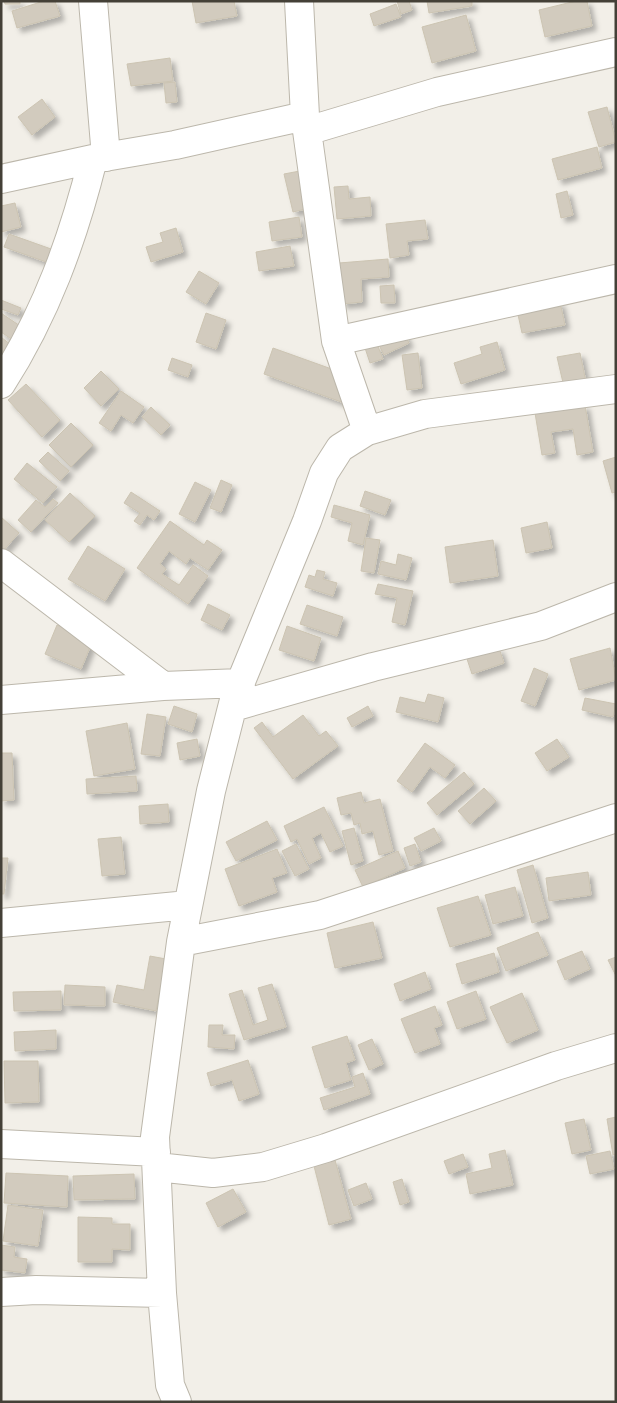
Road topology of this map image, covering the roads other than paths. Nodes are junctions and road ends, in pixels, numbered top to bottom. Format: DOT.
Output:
graph roads {
  1 [pos="93,1"];
  2 [pos="299,1"];
  3 [pos="616,52"];
  4 [pos="306,124"];
  5 [pos="100,158"];
  6 [pos="1,179"];
  7 [pos="616,278"];
  8 [pos="336,342"];
  9 [pos="1,384"];
  10 [pos="616,389"];
  11 [pos="367,431"];
  12 [pos="1,563"];
  13 [pos="616,597"];
  14 [pos="163,686"];
  15 [pos="237,695"];
  16 [pos="1,700"];
  17 [pos="616,818"];
  18 [pos="188,905"];
  19 [pos="1,923"];
  20 [pos="181,942"];
  21 [pos="616,1048"];
  22 [pos="1,1144"];
  23 [pos="156,1159"];
  24 [pos="1,1292"];
  25 [pos="162,1293"];
  26 [pos="177,1402"];
  1 -- 5 [label="street"];
  2 -- 4 [label="street"];
  3 -- 4 [label="street"];
  4 -- 5 [label="street"];
  4 -- 8 [label="street"];
  5 -- 6 [label="street"];
  5 -- 9 [label="street"];
  7 -- 8 [label="street"];
  8 -- 11 [label="street"];
  10 -- 11 [label="street"];
  11 -- 15 [label="street"];
  12 -- 14 [label="street"];
  13 -- 15 [label="street"];
  14 -- 15 [label="street"];
  14 -- 16 [label="street"];
  15 -- 18 [label="street"];
  17 -- 20 [label="street"];
  18 -- 19 [label="street"];
  18 -- 20 [label="street"];
  20 -- 23 [label="street"];
  21 -- 23 [label="street"];
  22 -- 23 [label="street"];
  23 -- 25 [label="street"];
  24 -- 25 [label="street"];
  25 -- 26 [label="street"];
}
